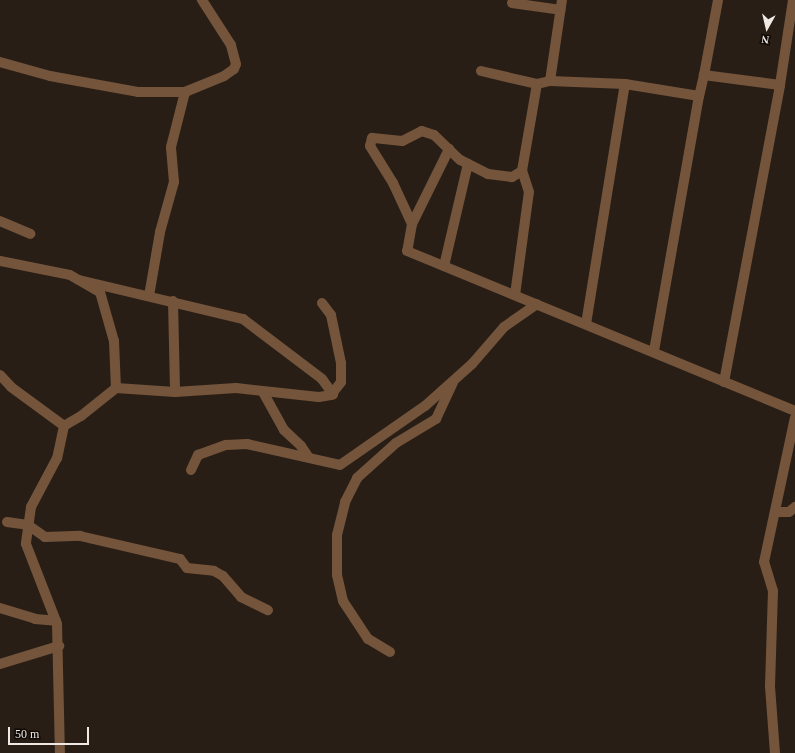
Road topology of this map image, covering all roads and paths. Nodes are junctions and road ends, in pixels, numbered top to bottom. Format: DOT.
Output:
graph roads {
  1 [pos="202,0"];
  2 [pos="718,0"];
  3 [pos="793,0"];
  4 [pos="512,3"];
  5 [pos="561,5"];
  6 [pos="784,50"];
  7 [pos="795,50"];
  8 [pos="0,62"];
  9 [pos="481,71"];
  10 [pos="704,75"];
  11 [pos="550,81"];
  12 [pos="537,84"];
  13 [pos="625,84"];
  14 [pos="780,85"];
  15 [pos="185,92"];
  16 [pos="699,96"];
  17 [pos="448,149"];
  18 [pos="468,164"];
  19 [pos="522,171"];
  20 [pos="0,222"];
  21 [pos="412,224"];
  22 [pos="30,234"];
  23 [pos="0,261"];
  24 [pos="444,266"];
  25 [pos="79,280"];
  26 [pos="515,295"];
  27 [pos="149,296"];
  28 [pos="173,301"];
  29 [pos="322,303"];
  30 [pos="537,304"];
  31 [pos="586,324"];
  32 [pos="654,351"];
  33 [pos="0,375"];
  34 [pos="455,379"];
  35 [pos="724,382"];
  36 [pos="116,388"];
  37 [pos="175,392"];
  38 [pos="263,392"];
  39 [pos="333,394"];
  40 [pos="795,411"];
  41 [pos="795,418"];
  42 [pos="64,426"];
  43 [pos="307,455"];
  44 [pos="191,470"];
  45 [pos="795,507"];
  46 [pos="776,512"];
  47 [pos="6,522"];
  48 [pos="28,525"];
  49 [pos="0,608"];
  50 [pos="268,610"];
  51 [pos="56,622"];
  52 [pos="59,646"];
  53 [pos="390,652"];
  54 [pos="0,664"];
  55 [pos="60,753"];
  56 [pos="775,753"];
  1 -- 15 [label="street"];
  2 -- 10 [label="street"];
  3 -- 6 [label="street"];
  4 -- 5 [label="street"];
  5 -- 11 [label="street"];
  6 -- 7 [label="street"];
  6 -- 14 [label="street"];
  8 -- 15 [label="street"];
  9 -- 12 [label="street"];
  10 -- 14 [label="street"];
  10 -- 16 [label="street"];
  11 -- 12 [label="street"];
  11 -- 13 [label="street"];
  12 -- 19 [label="street"];
  13 -- 16 [label="street"];
  13 -- 31 [label="street"];
  14 -- 35 [label="street"];
  15 -- 27 [label="street"];
  16 -- 32 [label="street"];
  17 -- 18 [label="street"];
  17 -- 21 [label="street"];
  17 -- 21 [label="street"];
  18 -- 19 [label="street"];
  18 -- 24 [label="street"];
  19 -- 26 [label="street"];
  20 -- 22 [label="street"];
  21 -- 24 [label="street"];
  23 -- 25 [label="street"];
  24 -- 26 [label="street"];
  25 -- 27 [label="street"];
  25 -- 36 [label="street"];
  26 -- 30 [label="street"];
  27 -- 28 [label="street"];
  28 -- 37 [label="street"];
  28 -- 39 [label="street"];
  29 -- 39 [label="street"];
  30 -- 31 [label="street"];
  30 -- 34 [label="street"];
  31 -- 32 [label="street"];
  32 -- 35 [label="street"];
  33 -- 42 [label="street"];
  34 -- 43 [label="street"];
  34 -- 53 [label="street"];
  35 -- 40 [label="street"];
  36 -- 37 [label="street"];
  36 -- 42 [label="street"];
  37 -- 38 [label="street"];
  38 -- 39 [label="street"];
  38 -- 43 [label="street"];
  41 -- 46 [label="street"];
  42 -- 48 [label="street"];
  43 -- 44 [label="street"];
  45 -- 46 [label="street"];
  46 -- 56 [label="street"];
  47 -- 48 [label="street"];
  48 -- 50 [label="street"];
  48 -- 51 [label="street"];
  49 -- 51 [label="street"];
  51 -- 52 [label="street"];
  52 -- 54 [label="street"];
  52 -- 55 [label="street"];
}
